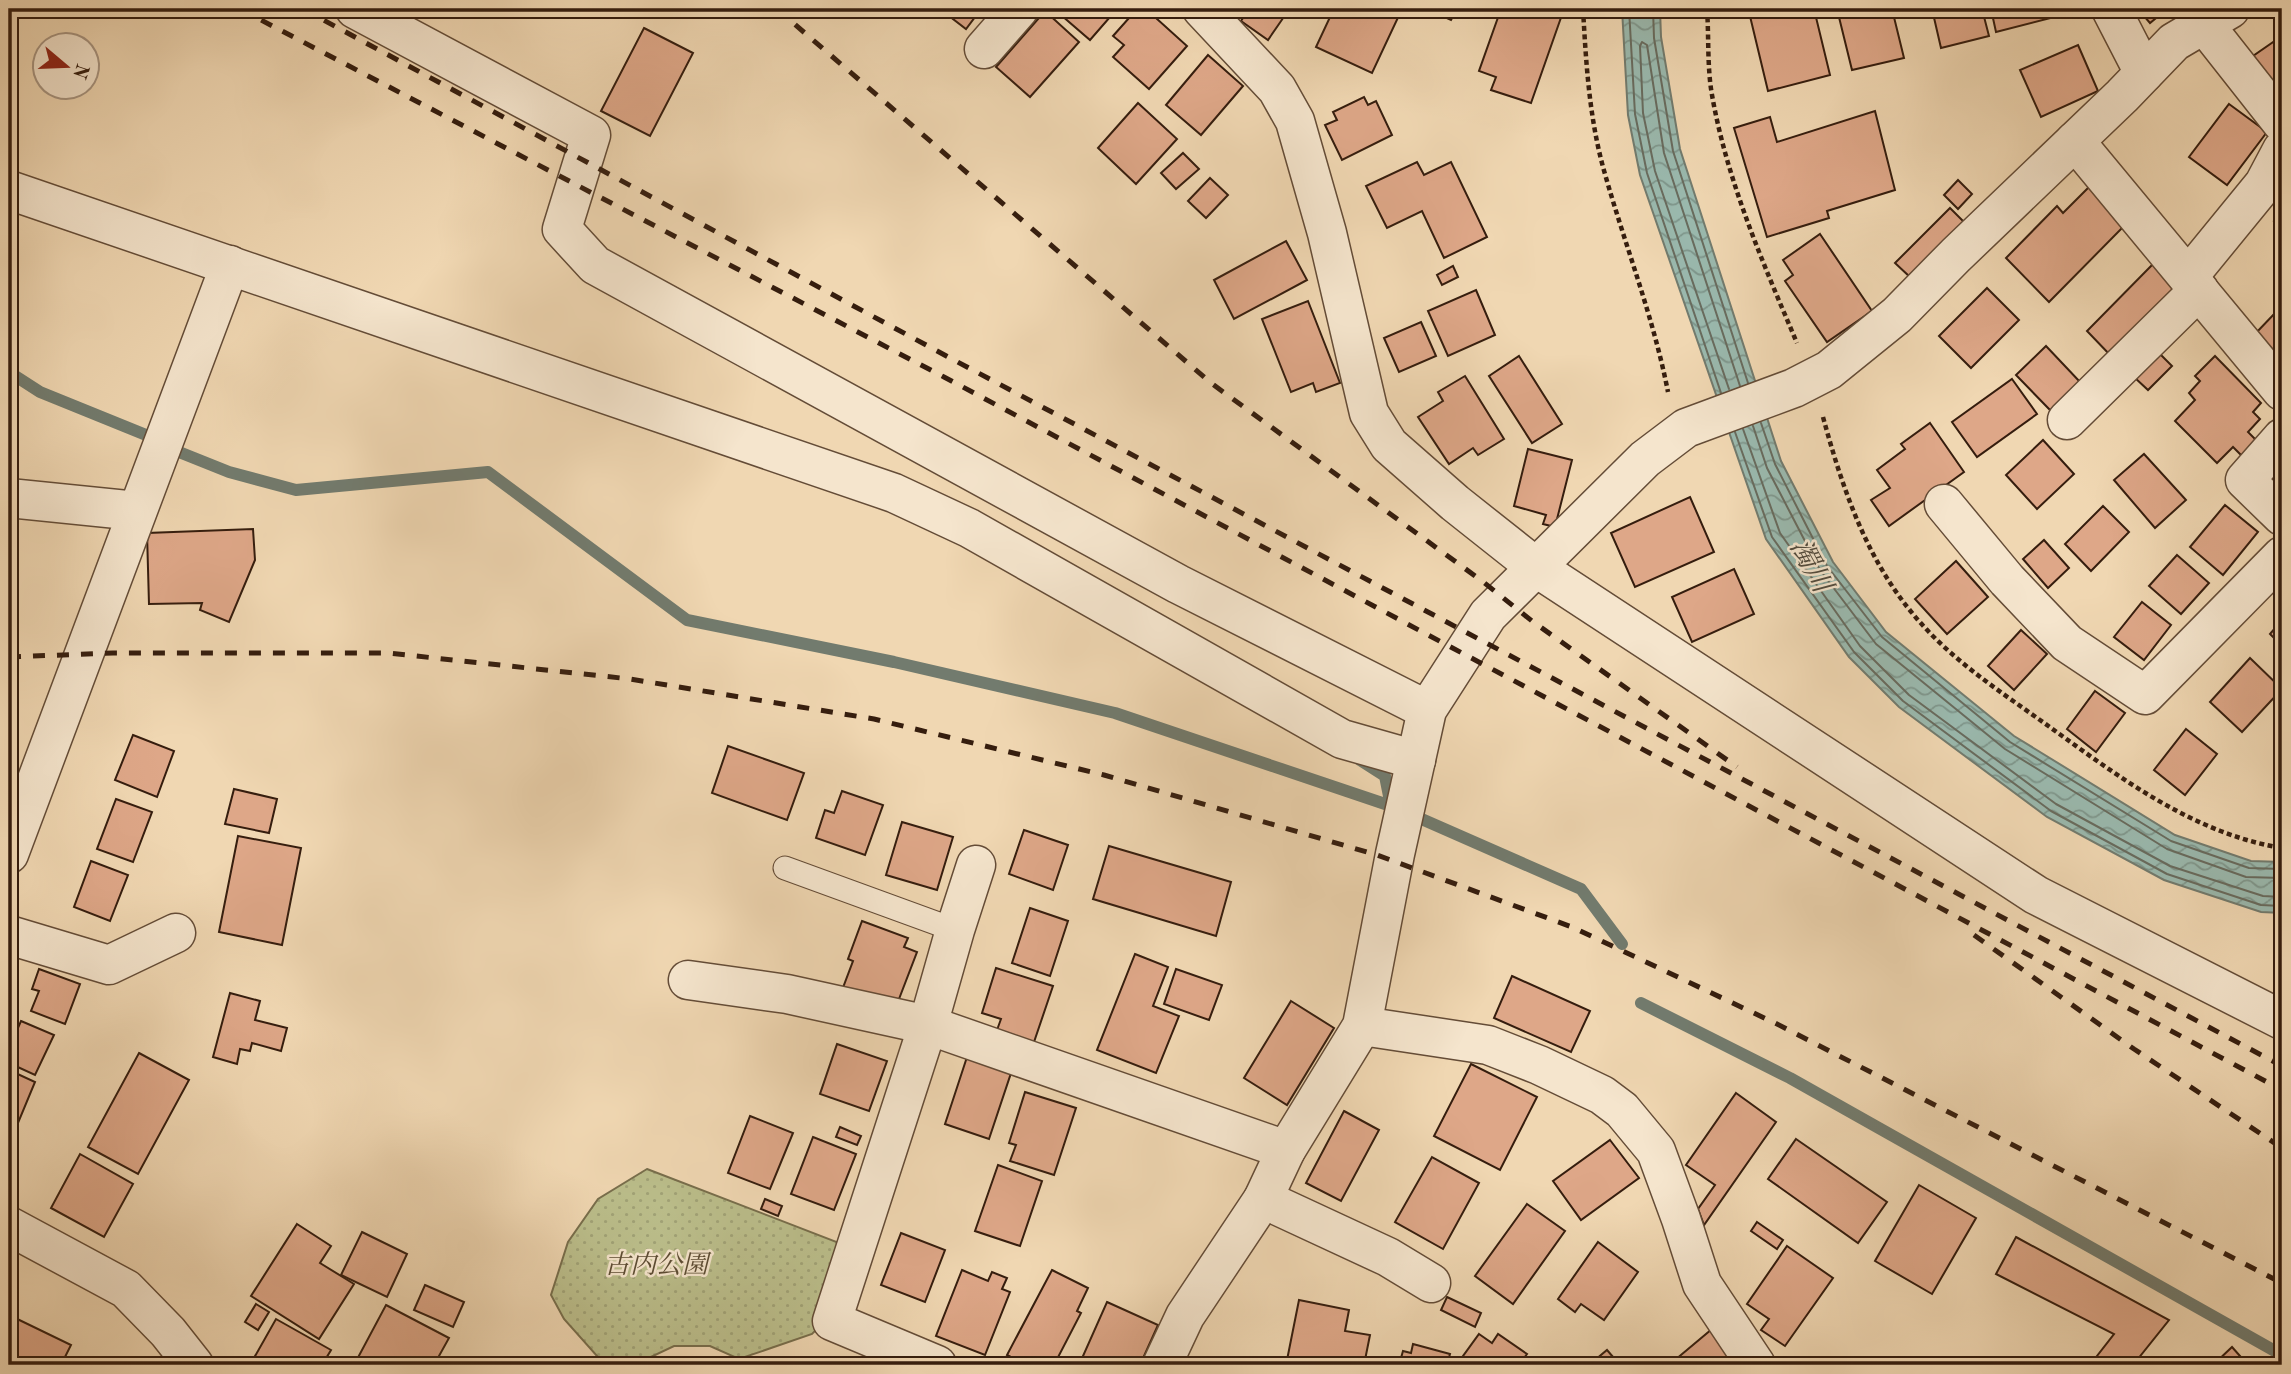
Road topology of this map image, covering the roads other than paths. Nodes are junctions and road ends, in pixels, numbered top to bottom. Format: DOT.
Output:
graph roads {
  1 [pos="355,9"];
  2 [pos="1019,9"];
  3 [pos="1202,9"];
  4 [pos="2111,9"];
  5 [pos="2217,16"];
  6 [pos="984,49"];
  7 [pos="2144,73"];
  8 [pos="2282,122"];
  9 [pos="2075,141"];
  10 [pos="2282,150"];
  11 [pos="9,190"];
  12 [pos="230,265"];
  13 [pos="2193,284"];
  14 [pos="2282,391"];
  15 [pos="2067,420"];
  16 [pos="2282,438"];
  17 [pos="9,498"];
  18 [pos="1944,504"];
  19 [pos="137,511"];
  20 [pos="2282,516"];
  21 [pos="2282,556"];
  22 [pos="1538,568"];
  23 [pos="1427,710"];
  24 [pos="1416,760"];
  25 [pos="9,854"];
  26 [pos="976,866"];
  27 [pos="785,868"];
  28 [pos="955,930"];
  29 [pos="176,933"];
  30 [pos="9,935"];
  31 [pos="688,980"];
  32 [pos="2282,1020"];
  33 [pos="928,1025"];
  34 [pos="1362,1026"];
  35 [pos="1286,1150"];
  36 [pos="1262,1199"];
  37 [pos="9,1226"];
  38 [pos="1432,1283"];
  39 [pos="194,1365"];
  40 [pos="937,1365"];
  41 [pos="1162,1365"];
  42 [pos="1756,1365"];
  1 -- 23 [label="street"];
  2 -- 6 [label="street"];
  3 -- 22 [label="street"];
  4 -- 7 [label="street"];
  5 -- 7 [label="street"];
  5 -- 8 [label="street"];
  7 -- 9 [label="street"];
  9 -- 13 [label="street"];
  9 -- 22 [label="street"];
  10 -- 13 [label="street"];
  11 -- 12 [label="street"];
  12 -- 19 [label="street"];
  12 -- 24 [label="street"];
  13 -- 14 [label="street"];
  13 -- 15 [label="street"];
  16 -- 20 [label="street"];
  17 -- 19 [label="street"];
  18 -- 21 [label="street"];
  19 -- 25 [label="street"];
  22 -- 23 [label="street"];
  22 -- 32 [label="street"];
  23 -- 24 [label="street"];
  24 -- 34 [label="street"];
  26 -- 28 [label="street"];
  27 -- 28 [label="lane"];
  28 -- 33 [label="street"];
  29 -- 30 [label="street"];
  31 -- 33 [label="street"];
  33 -- 35 [label="street"];
  33 -- 40 [label="street"];
  34 -- 35 [label="street"];
  34 -- 42 [label="street"];
  35 -- 36 [label="street"];
  36 -- 38 [label="street"];
  36 -- 41 [label="street"];
  37 -- 39 [label="street"];
}
